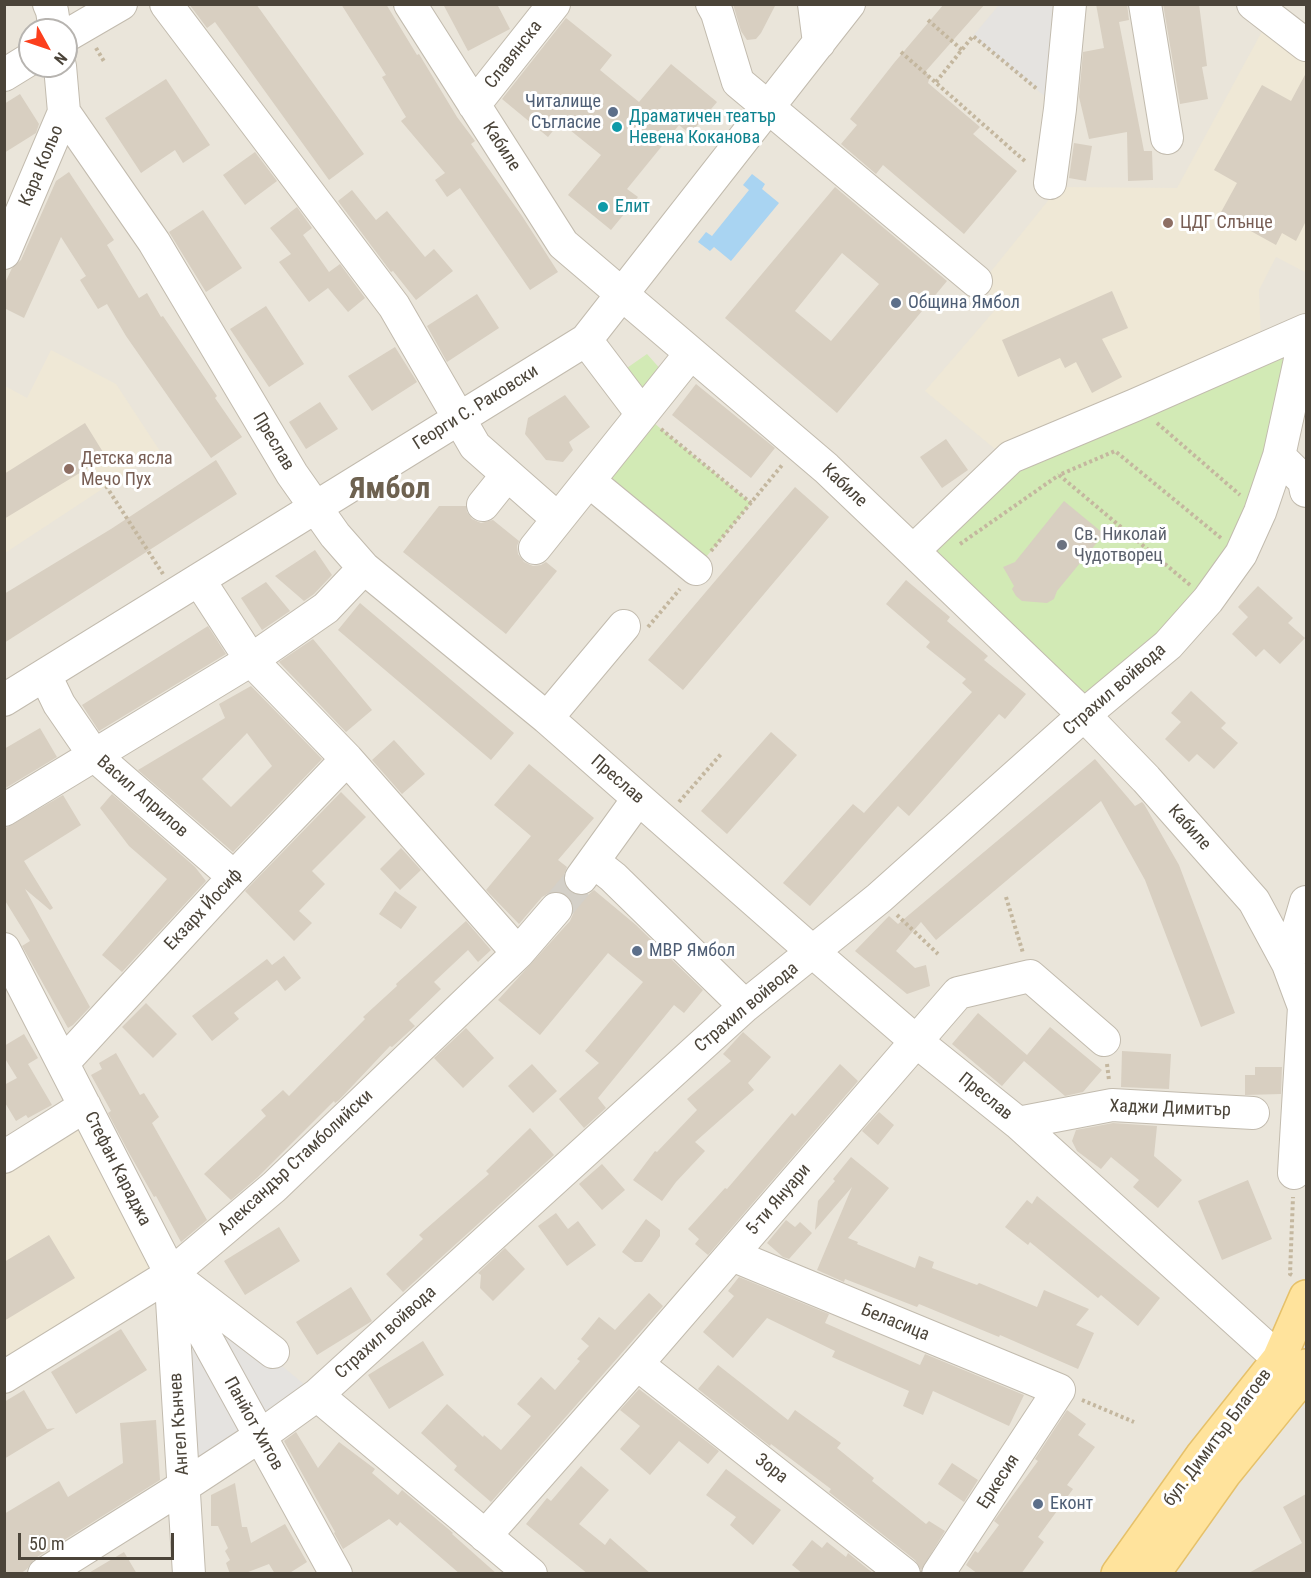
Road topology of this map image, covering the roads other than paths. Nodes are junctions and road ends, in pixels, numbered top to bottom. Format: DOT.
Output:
graph roads {
  1 [pos="121,4"];
  2 [pos="166,4"];
  3 [pos="410,4"];
  4 [pos="554,4"];
  5 [pos="814,4"];
  6 [pos="849,4"];
  7 [pos="1070,4"];
  8 [pos="1145,4"];
  9 [pos="1253,4"];
  10 [pos="714,9"];
  11 [pos="78,29"];
  12 [pos="819,43"];
  13 [pos="1306,45"];
  14 [pos="18,66"];
  15 [pos="4,75"];
  16 [pos="61,78"];
  17 [pos="474,105"];
  18 [pos="769,107"];
  19 [pos="64,112"];
  20 [pos="1167,138"];
  21 [pos="1050,183"];
  22 [pos="4,253"];
  23 [pos="976,281"];
  24 [pos="622,294"];
  25 [pos="1306,331"];
  26 [pos="586,340"];
  27 [pos="691,353"];
  28 [pos="642,414"];
  29 [pos="459,419"];
  30 [pos="1279,456"];
  31 [pos="507,475"];
  32 [pos="589,481"];
  33 [pos="1306,491"];
  34 [pos="483,505"];
  35 [pos="314,507"];
  36 [pos="558,519"];
  37 [pos="535,549"];
  38 [pos="914,551"];
  39 [pos="364,568"];
  40 [pos="696,569"];
  41 [pos="188,587"];
  42 [pos="624,626"];
  43 [pos="251,660"];
  44 [pos="45,675"];
  45 [pos="4,700"];
  46 [pos="1084,715"];
  47 [pos="547,718"];
  48 [pos="94,755"];
  49 [pos="347,759"];
  50 [pos="638,799"];
  51 [pos="4,810"];
  52 [pos="234,878"];
  53 [pos="1306,902"];
  54 [pos="556,909"];
  55 [pos="4,949"];
  56 [pos="813,952"];
  57 [pos="518,953"];
  58 [pos="1288,964"];
  59 [pos="745,1006"];
  60 [pos="1104,1040"];
  61 [pos="917,1042"];
  62 [pos="63,1063"];
  63 [pos="85,1106"];
  64 [pos="1253,1113"];
  65 [pos="1018,1123"];
  66 [pos="4,1157"];
  67 [pos="1294,1173"];
  68 [pos="732,1255"];
  69 [pos="171,1274"];
  70 [pos="1302,1288"];
  71 [pos="273,1352"];
  72 [pos="638,1364"];
  73 [pos="1298,1374"];
  74 [pos="4,1377"];
  75 [pos="1059,1390"];
  76 [pos="316,1395"];
  77 [pos="260,1436"];
  78 [pos="184,1486"];
  79 [pos="485,1536"];
  80 [pos="44,1574"];
  81 [pos="189,1574"];
  82 [pos="336,1574"];
  83 [pos="531,1574"];
  84 [pos="904,1574"];
  85 [pos="938,1574"];
  86 [pos="1118,1574"];
  87 [pos="1153,1574"];
  1 -- 11 [label="street"];
  2 -- 29 [label="street"];
  3 -- 17 [label="street, Кабиле"];
  4 -- 17 [label="street, Славянска"];
  5 -- 12 [label="street"];
  6 -- 12 [label="street, Георги С. Раковски"];
  7 -- 21 [label="street"];
  8 -- 20 [label="street"];
  9 -- 13 [label="street"];
  10 -- 18 [label="street"];
  12 -- 18 [label="street, Георги С. Раковски"];
  14 -- 15 [label="street"];
  16 -- 19 [label="street, Преслав"];
  17 -- 24 [label="street, Кабиле"];
  18 -- 23 [label="street"];
  18 -- 24 [label="street, Георги С. Раковски"];
  19 -- 22 [label="street, Кара Кольо"];
  19 -- 35 [label="street, Преслав"];
  24 -- 26 [label="street, Георги С. Раковски"];
  24 -- 27 [label="street, Кабиле"];
  25 -- 30 [label="street, Страхил войвода"];
  25 -- 38 [label="street"];
  26 -- 28 [label="street"];
  26 -- 29 [label="street, Георги С. Раковски"];
  27 -- 28 [label="street"];
  27 -- 38 [label="street, Кабиле"];
  28 -- 32 [label="street"];
  29 -- 31 [label="street"];
  29 -- 35 [label="street, Георги С. Раковски"];
  30 -- 33 [label="street"];
  30 -- 46 [label="street, Страхил войвода"];
  31 -- 34 [label="street"];
  31 -- 36 [label="street"];
  32 -- 36 [label="street"];
  32 -- 40 [label="street"];
  35 -- 39 [label="street, Преслав"];
  35 -- 41 [label="street, Георги С. Раковски"];
  36 -- 37 [label="street"];
  38 -- 46 [label="street, Кабиле"];
  39 -- 43 [label="street"];
  39 -- 47 [label="street, Преслав"];
  41 -- 43 [label="street"];
  41 -- 44 [label="street, Георги С. Раковски"];
  42 -- 47 [label="street"];
  43 -- 48 [label="street"];
  43 -- 49 [label="street"];
  44 -- 45 [label="street, Георги С. Раковски"];
  44 -- 48 [label="street, Васил Априлов"];
  46 -- 56 [label="street, Страхил войвода"];
  46 -- 58 [label="street, Кабиле"];
  47 -- 50 [label="street, Преслав"];
  48 -- 51 [label="street"];
  48 -- 52 [label="street, Васил Априлов"];
  49 -- 52 [label="street, Екзарх Йосиф"];
  49 -- 57 [label="street"];
  50 -- 56 [label="street, Преслав"];
  50 -- 59 [label="street"];
  52 -- 62 [label="street, Екзарх Йосиф"];
  53 -- 58 [label="street"];
  54 -- 57 [label="street, Александър Стамболийски"];
  55 -- 62 [label="street, Стефан Караджа"];
  56 -- 59 [label="street, Страхил войвода"];
  56 -- 61 [label="street, Преслав"];
  57 -- 69 [label="street, Александър Стамболийски"];
  58 -- 67 [label="street, Кабиле"];
  59 -- 76 [label="street, Страхил войвода"];
  60 -- 61 [label="street, 5-ти Януари"];
  61 -- 65 [label="street, Преслав"];
  61 -- 68 [label="street, 5-ти Януари"];
  62 -- 63 [label="street, Стефан Караджа"];
  63 -- 66 [label="street"];
  63 -- 69 [label="street, Стефан Караджа"];
  64 -- 65 [label="street, Хаджи Димитър"];
  65 -- 73 [label="street, Преслав"];
  68 -- 72 [label="street, 5-ти Януари"];
  68 -- 75 [label="street, Беласица"];
  69 -- 71 [label="street, Стефан Караджа"];
  69 -- 74 [label="street, Александър Стамболийски"];
  69 -- 77 [label="street, Панйот Хитов"];
  69 -- 78 [label="street, Ангел Кънчев"];
  70 -- 73 [label="main road, бул. Димитър Благоев"];
  72 -- 79 [label="street, 5-ти Януари"];
  72 -- 84 [label="street, Зора"];
  73 -- 86 [label="main road, бул. Димитър Благоев"];
  73 -- 87 [label="main road, бул. Димитър Благоев"];
  75 -- 85 [label="street, Еркесия"];
  76 -- 77 [label="street, Страхил войвода"];
  76 -- 79 [label="street"];
  77 -- 78 [label="street, Страхил войвода"];
  77 -- 82 [label="street, Панйот Хитов"];
  78 -- 80 [label="street, Страхил войвода"];
  78 -- 81 [label="street, Ангел Кънчев"];
  79 -- 83 [label="street"];
}
